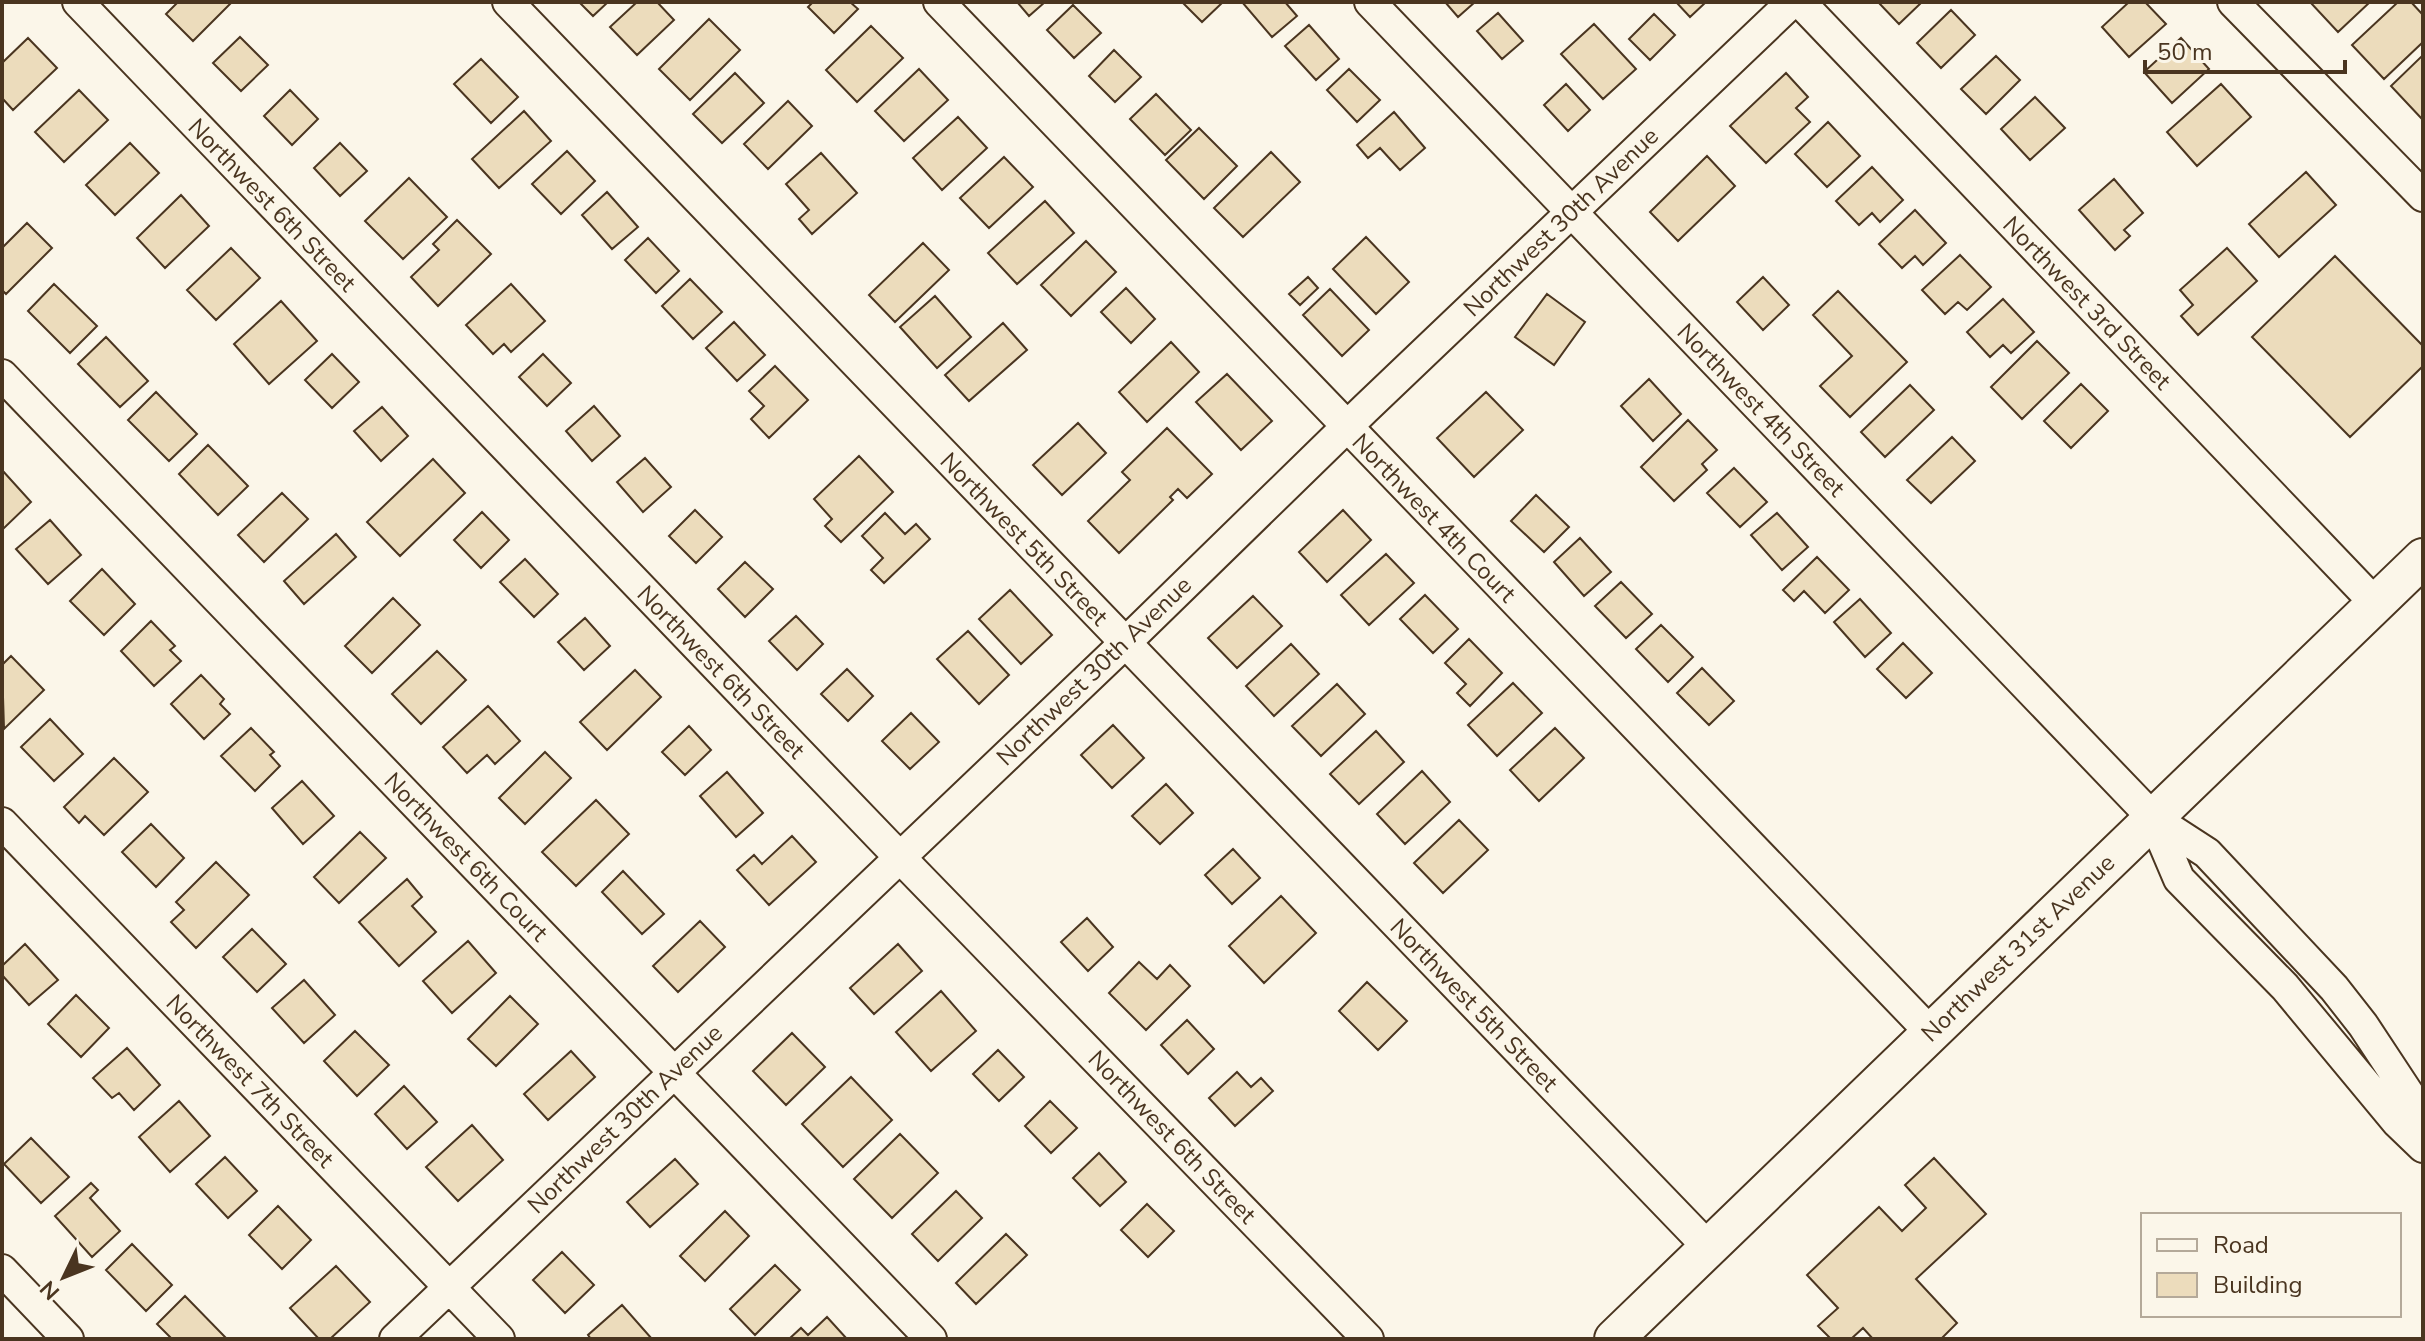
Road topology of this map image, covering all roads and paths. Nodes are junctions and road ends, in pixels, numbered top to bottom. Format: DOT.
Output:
graph roads {
  1 [pos="78,2"];
  2 [pos="508,2"];
  3 [pos="939,2"];
  4 [pos="1370,2"];
  5 [pos="1792,2"];
  6 [pos="1800,2"];
  7 [pos="2233,2"];
  8 [pos="2423,196"];
  9 [pos="1572,212"];
  10 [pos="2,375"];
  11 [pos="1346,427"];
  12 [pos="2423,558"];
  13 [pos="2375,603"];
  14 [pos="1125,643"];
  15 [pos="2153,818"];
  16 [pos="2,823"];
  17 [pos="900,857"];
  18 [pos="1931,1033"];
  19 [pos="674,1073"];
  20 [pos="2423,1116"];
  21 [pos="2423,1147"];
  22 [pos="1708,1247"];
  23 [pos="2,1270"];
  24 [pos="449,1287"];
  25 [pos="68,1339"];
  26 [pos="395,1339"];
  27 [pos="499,1339"];
  28 [pos="931,1339"];
  29 [pos="1368,1339"];
  30 [pos="1614,1339"];
  1 -- 17 [label="street, Northwest 6th Street"];
  2 -- 14 [label="street, Northwest 5th Street"];
  3 -- 11 [label="street, Northwest 4th Court"];
  4 -- 9 [label="street, Northwest 4th Street"];
  5 -- 9 [label="street, Northwest 30th Avenue"];
  6 -- 13 [label="street, Northwest 3rd Street"];
  7 -- 8 [label="street"];
  9 -- 11 [label="street, Northwest 30th Avenue"];
  9 -- 15 [label="street, Northwest 4th Street"];
  10 -- 19 [label="street, Northwest 6th Court"];
  11 -- 14 [label="street, Northwest 30th Avenue"];
  11 -- 18 [label="street, Northwest 4th Court"];
  12 -- 13 [label="main road, Northwest 31st Avenue"];
  13 -- 15 [label="main road, Northwest 31st Avenue"];
  14 -- 17 [label="street, Northwest 30th Avenue"];
  14 -- 22 [label="street, Northwest 5th Street"];
  15 -- 18 [label="main road, Northwest 31st Avenue"];
  15 -- 20 [label="street"];
  15 -- 21 [label="street"];
  16 -- 24 [label="street, Northwest 7th Street"];
  17 -- 19 [label="street, Northwest 30th Avenue"];
  17 -- 29 [label="street, Northwest 6th Street"];
  18 -- 22 [label="main road, Northwest 31st Avenue"];
  19 -- 24 [label="street, Northwest 30th Avenue"];
  19 -- 28 [label="street, Northwest 6th Court"];
  22 -- 30 [label="main road, Northwest 31st Avenue"];
  23 -- 25 [label="street"];
  24 -- 26 [label="street, Northwest 30th Avenue"];
  24 -- 27 [label="street, Northwest 7th Street"];
}
